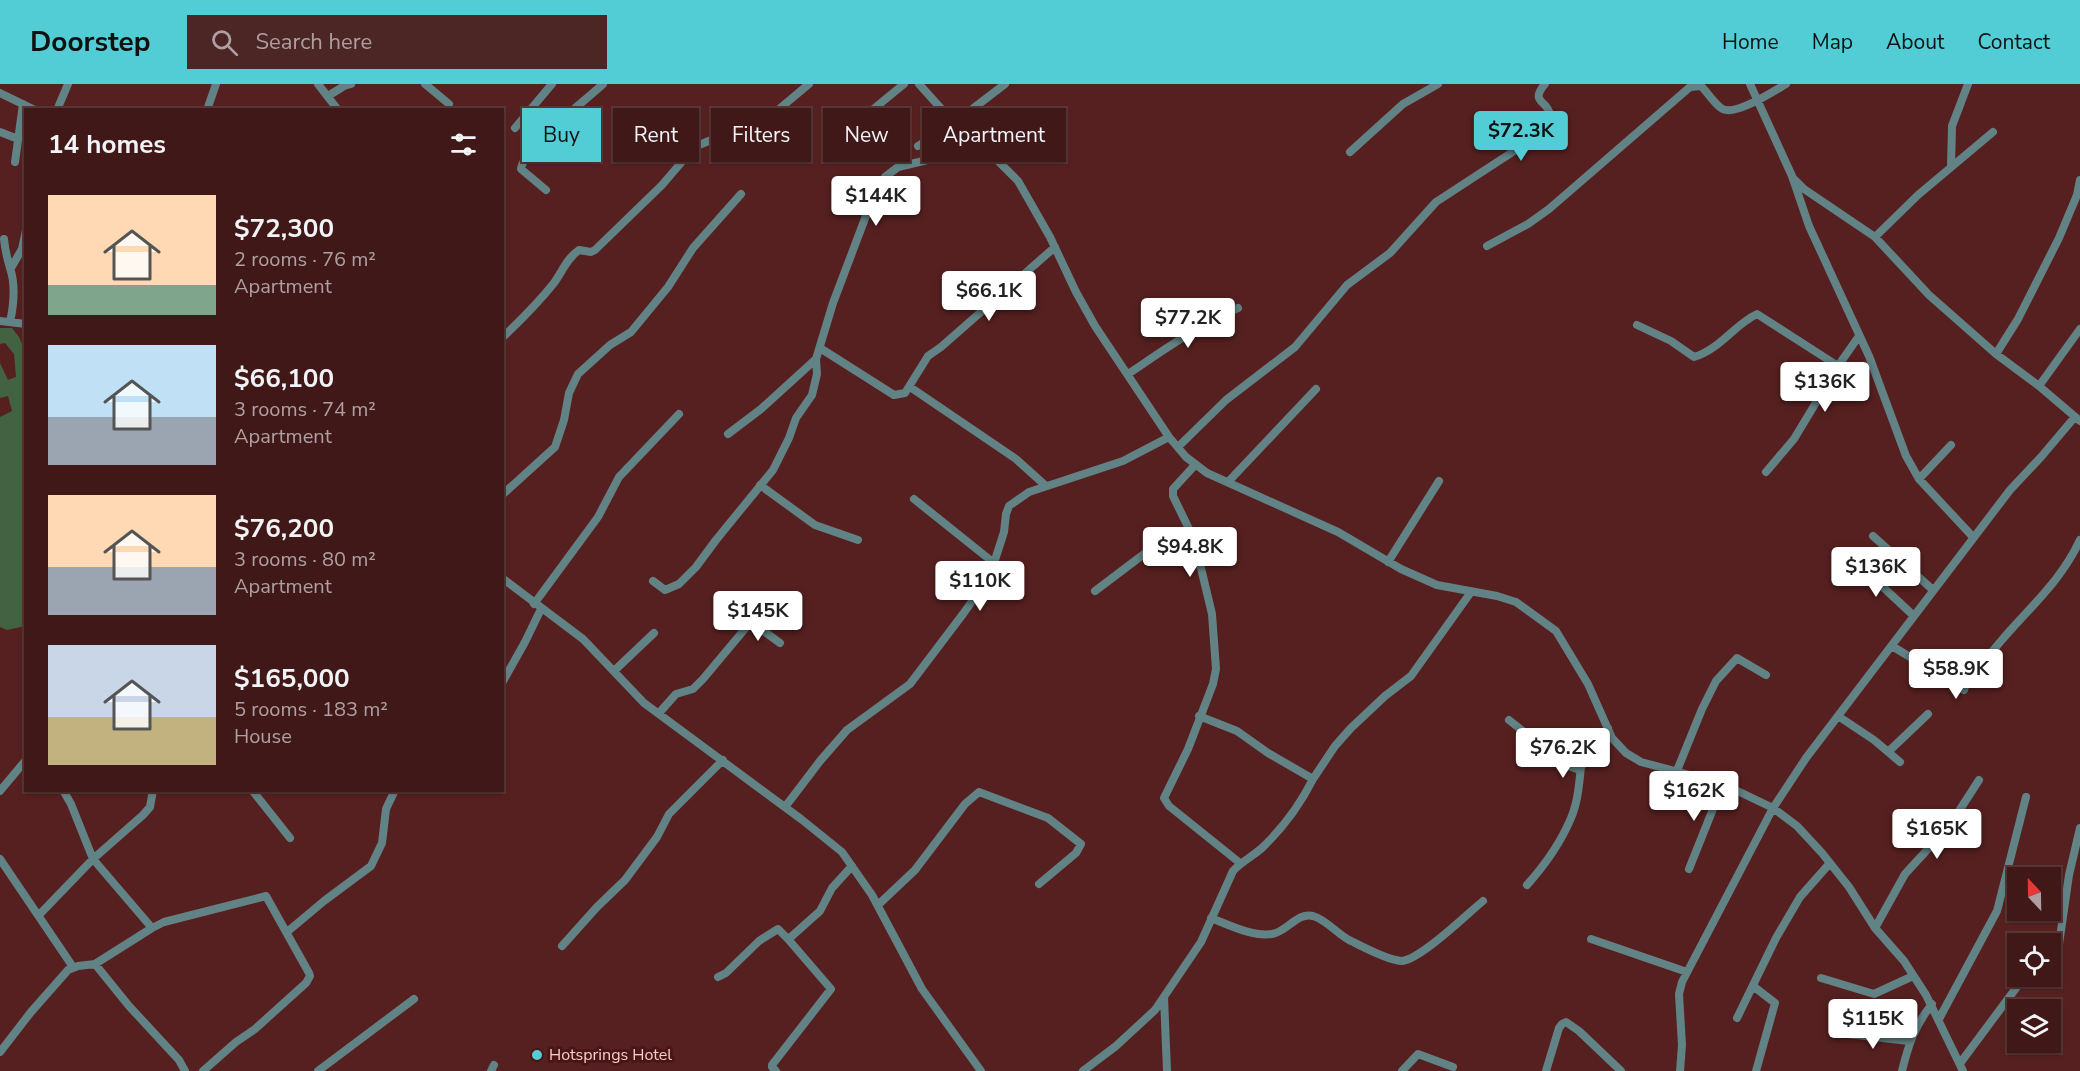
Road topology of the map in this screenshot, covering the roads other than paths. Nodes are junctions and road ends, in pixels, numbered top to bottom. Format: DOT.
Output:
graph roads {
  1 [pos="69,84"];
  2 [pos="216,84"];
  3 [pos="318,84"];
  4 [pos="351,84"];
  5 [pos="425,84"];
  6 [pos="552,84"];
  7 [pos="603,84"];
  8 [pos="809,84"];
  9 [pos="904,84"];
  10 [pos="919,84"];
  11 [pos="1005,84"];
  12 [pos="1438,84"];
  13 [pos="1545,84"];
  14 [pos="1750,84"];
  15 [pos="1786,84"];
  16 [pos="1968,84"];
  17 [pos="0,93"];
  18 [pos="328,96"];
  19 [pos="1757,101"];
  20 [pos="23,104"];
  21 [pos="449,104"];
  22 [pos="31,108"];
  23 [pos="58,108"];
  24 [pos="208,108"];
  25 [pos="337,108"];
  26 [pos="875,108"];
  27 [pos="941,108"];
  28 [pos="974,108"];
  29 [pos="515,128"];
  30 [pos="0,132"];
  31 [pos="1993,132"];
  32 [pos="18,140"];
  33 [pos="922,143"];
  34 [pos="918,146"];
  35 [pos="1350,152"];
  36 [pos="922,161"];
  37 [pos="15,162"];
  38 [pos="999,162"];
  39 [pos="1951,167"];
  40 [pos="1792,176"];
  41 [pos="2080,180"];
  42 [pos="546,189"];
  43 [pos="741,194"];
  44 [pos="1875,237"];
  45 [pos="4,239"];
  46 [pos="24,240"];
  47 [pos="1487,246"];
  48 [pos="1055,247"];
  49 [pos="10,268"];
  50 [pos="1238,308"];
  51 [pos="3,321"];
  52 [pos="24,324"];
  53 [pos="1637,326"];
  54 [pos="2080,329"];
  55 [pos="504,336"];
  56 [pos="1859,336"];
  57 [pos="820,348"];
  58 [pos="1996,354"];
  59 [pos="816,359"];
  60 [pos="1838,366"];
  61 [pos="1128,374"];
  62 [pos="2039,386"];
  63 [pos="910,387"];
  64 [pos="1316,389"];
  65 [pos="679,414"];
  66 [pos="2077,420"];
  67 [pos="728,434"];
  68 [pos="1169,437"];
  69 [pos="1951,445"];
  70 [pos="1178,447"];
  71 [pos="1195,465"];
  72 [pos="1766,472"];
  73 [pos="1919,479"];
  74 [pos="1438,481"];
  75 [pos="1227,482"];
  76 [pos="760,485"];
  77 [pos="1046,486"];
  78 [pos="504,493"];
  79 [pos="914,499"];
  80 [pos="1190,531"];
  81 [pos="1873,536"];
  82 [pos="1973,537"];
  83 [pos="858,540"];
  84 [pos="2080,540"];
  85 [pos="1388,562"];
  86 [pos="1856,562"];
  87 [pos="994,563"];
  88 [pos="504,580"];
  89 [pos="653,581"];
  90 [pos="1933,590"];
  91 [pos="1095,591"];
  92 [pos="1471,592"];
  93 [pos="767,596"];
  94 [pos="538,606"];
  95 [pos="1914,615"];
  96 [pos="750,621"];
  97 [pos="654,633"];
  98 [pos="780,643"];
  99 [pos="1892,646"];
  100 [pos="614,671"];
  101 [pos="1766,675"];
  102 [pos="504,679"];
  103 [pos="659,713"];
  104 [pos="1928,714"];
  105 [pos="1199,716"];
  106 [pos="1838,716"];
  107 [pos="1509,720"];
  108 [pos="1608,728"];
  109 [pos="1888,752"];
  110 [pos="723,760"];
  111 [pos="24,762"];
  112 [pos="1900,762"];
  113 [pos="1581,767"];
  114 [pos="1676,773"];
  115 [pos="1313,779"];
  116 [pos="1979,780"];
  117 [pos="1723,784"];
  118 [pos="0,791"];
  119 [pos="64,792"];
  120 [pos="153,792"];
  121 [pos="254,792"];
  122 [pos="394,792"];
  123 [pos="2026,797"];
  124 [pos="785,807"];
  125 [pos="1773,808"];
  126 [pos="2080,828"];
  127 [pos="290,838"];
  128 [pos="0,859"];
  129 [pos="93,859"];
  130 [pos="1240,863"];
  131 [pos="1830,863"];
  132 [pos="852,866"];
  133 [pos="1689,869"];
  134 [pos="3,872"];
  135 [pos="1040,884"];
  136 [pos="1527,885"];
  137 [pos="1483,901"];
  138 [pos="878,905"];
  139 [pos="39,915"];
  140 [pos="1211,918"];
  141 [pos="152,928"];
  142 [pos="1875,928"];
  143 [pos="287,932"];
  144 [pos="2061,933"];
  145 [pos="788,939"];
  146 [pos="1591,939"];
  147 [pos="562,946"];
  148 [pos="95,963"];
  149 [pos="73,967"];
  150 [pos="1687,972"];
  151 [pos="1913,976"];
  152 [pos="718,977"];
  153 [pos="1821,978"];
  154 [pos="1753,986"];
  155 [pos="2017,987"];
  156 [pos="1164,998"];
  157 [pos="414,999"];
  158 [pos="1932,1004"];
  159 [pos="1737,1018"];
  160 [pos="1939,1019"];
  161 [pos="1839,1033"];
  162 [pos="1909,1041"];
  163 [pos="0,1052"];
  164 [pos="1960,1062"];
  165 [pos="1453,1068"];
  166 [pos="185,1071"];
  167 [pos="203,1071"];
  168 [pos="318,1071"];
  169 [pos="776,1071"];
  170 [pos="981,1071"];
  171 [pos="1083,1071"];
  172 [pos="1167,1071"];
  173 [pos="1402,1071"];
  174 [pos="1546,1071"];
  175 [pos="1621,1071"];
  176 [pos="1680,1071"];
  177 [pos="1756,1071"];
  178 [pos="1902,1071"];
  179 [pos="1964,1071"];
  1 -- 23 [label="street"];
  2 -- 24 [label="street"];
  3 -- 18 [label="street"];
  4 -- 18 [label="street"];
  5 -- 21 [label="street"];
  6 -- 29 [label="street"];
  7 -- 42 [label="street"];
  8 -- 55 [label="street"];
  9 -- 26 [label="street"];
  10 -- 27 [label="street"];
  11 -- 28 [label="street"];
  12 -- 35 [label="street"];
  13 -- 70 [label="street"];
  14 -- 19 [label="street"];
  15 -- 19 [label="street"];
  16 -- 39 [label="street"];
  17 -- 20 [label="street"];
  18 -- 25 [label="street"];
  19 -- 40 [label="street"];
  19 -- 47 [label="street"];
  20 -- 22 [label="street"];
  20 -- 32 [label="street"];
  30 -- 32 [label="street"];
  31 -- 39 [label="street"];
  32 -- 37 [label="street"];
  33 -- 34 [label="street"];
  36 -- 57 [label="street"];
  38 -- 48 [label="street"];
  39 -- 44 [label="street"];
  40 -- 44 [label="street"];
  40 -- 56 [label="street"];
  41 -- 58 [label="street"];
  43 -- 78 [label="street"];
  44 -- 58 [label="street"];
  45 -- 49 [label="street"];
  46 -- 49 [label="street"];
  48 -- 61 [label="street"];
  48 -- 63 [label="street"];
  49 -- 51 [label="street"];
  50 -- 61 [label="street"];
  51 -- 52 [label="street"];
  53 -- 60 [label="street"];
  54 -- 62 [label="street"];
  56 -- 60 [label="street"];
  56 -- 73 [label="street"];
  57 -- 59 [label="street"];
  57 -- 63 [label="street"];
  58 -- 62 [label="street"];
  59 -- 67 [label="street"];
  59 -- 76 [label="street"];
  60 -- 72 [label="street"];
  61 -- 68 [label="street"];
  62 -- 66 [label="street"];
  63 -- 77 [label="street"];
  64 -- 75 [label="street"];
  65 -- 94 [label="street"];
  66 -- 82 [label="street"];
  68 -- 70 [label="street"];
  68 -- 77 [label="street"];
  69 -- 73 [label="street"];
  70 -- 71 [label="street"];
  71 -- 75 [label="street"];
  71 -- 80 [label="street"];
  73 -- 82 [label="street"];
  74 -- 85 [label="street"];
  75 -- 85 [label="street"];
  76 -- 83 [label="street"];
  76 -- 89 [label="street"];
  77 -- 87 [label="street"];
  79 -- 87 [label="street"];
  80 -- 91 [label="street"];
  80 -- 105 [label="street"];
  81 -- 90 [label="street"];
  82 -- 90 [label="street"];
  84 -- 99 [label="street"];
  85 -- 92 [label="street"];
  86 -- 95 [label="street"];
  87 -- 124 [label="street"];
  88 -- 94 [label="street"];
  90 -- 95 [label="street"];
  92 -- 108 [label="street"];
  92 -- 115 [label="street"];
  93 -- 96 [label="street"];
  94 -- 100 [label="street"];
  94 -- 102 [label="street"];
  95 -- 99 [label="street"];
  96 -- 98 [label="street"];
  96 -- 103 [label="street"];
  97 -- 100 [label="street"];
  99 -- 106 [label="street"];
  100 -- 103 [label="street"];
  101 -- 114 [label="street"];
  103 -- 110 [label="street"];
  104 -- 109 [label="street"];
  105 -- 115 [label="street"];
  105 -- 130 [label="street"];
  106 -- 109 [label="street"];
  106 -- 125 [label="street"];
  107 -- 113 [label="street"];
  108 -- 113 [label="street"];
  108 -- 114 [label="street"];
  109 -- 112 [label="street"];
  110 -- 124 [label="street"];
  110 -- 147 [label="street"];
  111 -- 118 [label="street"];
  113 -- 136 [label="street"];
  114 -- 117 [label="street"];
  115 -- 130 [label="street"];
  116 -- 142 [label="street"];
  117 -- 125 [label="street"];
  117 -- 133 [label="street"];
  119 -- 129 [label="street"];
  120 -- 129 [label="street"];
  121 -- 127 [label="street"];
  122 -- 143 [label="street"];
  123 -- 160 [label="street"];
  124 -- 132 [label="street"];
  125 -- 131 [label="street"];
  125 -- 150 [label="street"];
  126 -- 144 [label="street"];
  128 -- 134 [label="street"];
  129 -- 139 [label="street"];
  129 -- 141 [label="street"];
  130 -- 140 [label="street"];
  131 -- 142 [label="street"];
  131 -- 154 [label="street"];
  132 -- 138 [label="street"];
  132 -- 145 [label="street"];
  134 -- 139 [label="street"];
  135 -- 138 [label="street"];
  137 -- 140 [label="street"];
  138 -- 170 [label="street"];
  139 -- 149 [label="street"];
  140 -- 156 [label="street"];
  141 -- 143 [label="street"];
  141 -- 148 [label="street"];
  142 -- 151 [label="street"];
  143 -- 167 [label="street"];
  145 -- 152 [label="street"];
  145 -- 169 [label="street"];
  146 -- 150 [label="street"];
  148 -- 149 [label="street"];
  148 -- 166 [label="street"];
  149 -- 163 [label="street"];
  150 -- 176 [label="street"];
  151 -- 153 [label="street"];
  151 -- 158 [label="street"];
  154 -- 159 [label="street"];
  154 -- 177 [label="street"];
  155 -- 164 [label="street"];
  156 -- 171 [label="street"];
  156 -- 172 [label="street"];
  157 -- 168 [label="street"];
  158 -- 160 [label="street"];
  158 -- 162 [label="street"];
  160 -- 164 [label="street"];
  161 -- 162 [label="street"];
  162 -- 178 [label="street"];
  164 -- 179 [label="street"];
  165 -- 173 [label="street"];
  174 -- 175 [label="street"];
}
